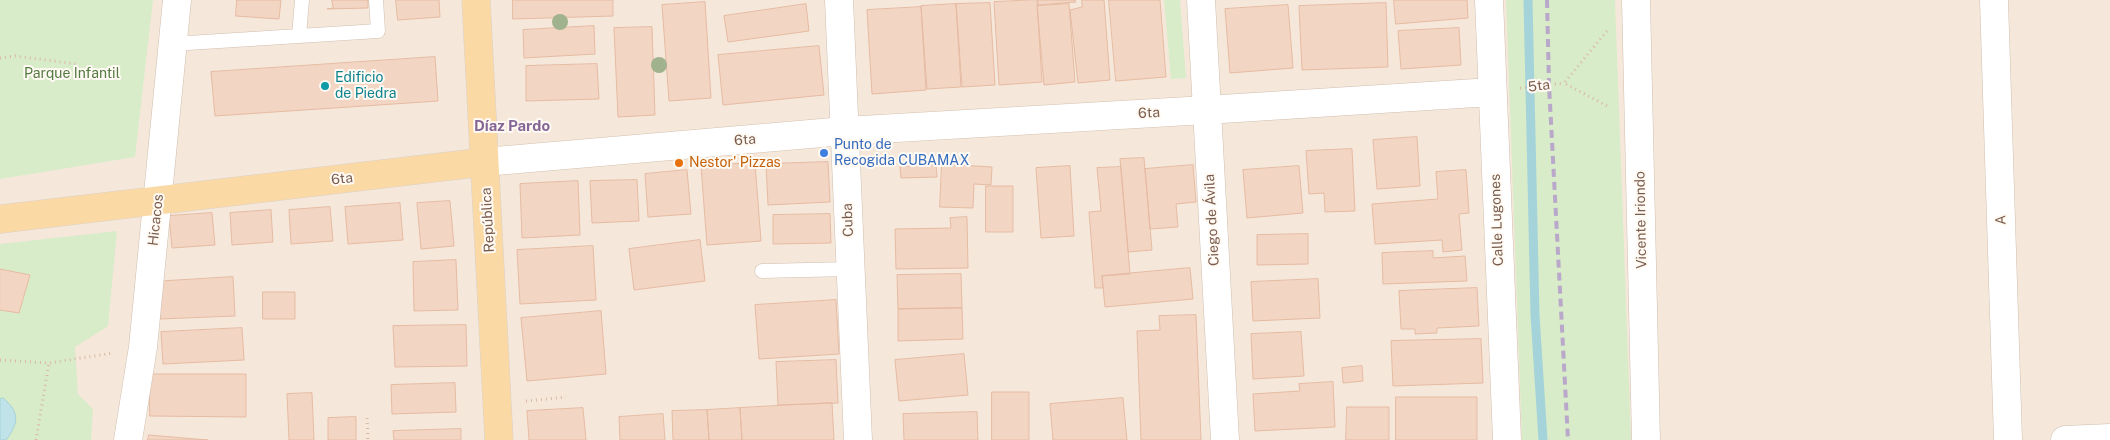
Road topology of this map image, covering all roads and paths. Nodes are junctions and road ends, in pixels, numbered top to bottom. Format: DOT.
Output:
graph roads {
  1 [pos="177,0"];
  2 [pos="302,0"];
  3 [pos="376,0"];
  4 [pos="476,0"];
  5 [pos="839,0"];
  6 [pos="1201,0"];
  7 [pos="1489,0"];
  8 [pos="1636,0"];
  9 [pos="1994,0"];
  10 [pos="1608,30"];
  11 [pos="299,36"];
  12 [pos="172,44"];
  13 [pos="0,58"];
  14 [pos="77,64"];
  15 [pos="1564,83"];
  16 [pos="1503,90"];
  17 [pos="1206,110"];
  18 [pos="1638,123"];
  19 [pos="845,131"];
  20 [pos="484,162"];
  21 [pos="158,201"];
  22 [pos="0,219"];
  23 [pos="851,269"];
  24 [pos="762,271"];
  25 [pos="143,347"];
  26 [pos="0,360"];
  27 [pos="49,363"];
  28 [pos="566,397"];
  29 [pos="498,404"];
  30 [pos="367,418"];
  31 [pos="2110,438"];
  32 [pos="36,440"];
  33 [pos="128,440"];
  34 [pos="368,440"];
  35 [pos="499,440"];
  36 [pos="858,440"];
  37 [pos="1225,440"];
  38 [pos="1507,440"];
  39 [pos="1646,440"];
  40 [pos="2008,440"];
  41 [pos="2065,440"];
  1 -- 12 [label="street, Hicacos"];
  2 -- 11 [label="lane"];
  3 -- 11 [label="lane"];
  4 -- 20 [label="main road, República"];
  5 -- 19 [label="street, Cuba"];
  6 -- 17 [label="street, Ciego de Ávila"];
  7 -- 16 [label="street, Calle Lugones"];
  8 -- 18 [label="street, Vicente Iriondo"];
  9 -- 40 [label="street, A"];
  10 -- 15 [label="path"];
  11 -- 12 [label="lane"];
  12 -- 21 [label="street, Hicacos"];
  13 -- 14 [label="path"];
  15 -- 16 [label="path, 5ta"];
  15 -- 18 [label="path"];
  16 -- 17 [label="street, 6ta"];
  16 -- 38 [label="street, Calle Lugones"];
  17 -- 19 [label="street, 6ta"];
  17 -- 37 [label="street, Ciego de Ávila"];
  18 -- 39 [label="street, Vicente Iriondo"];
  19 -- 20 [label="street, 6ta"];
  19 -- 23 [label="street, Cuba"];
  20 -- 21 [label="main road, 6ta"];
  20 -- 29 [label="main road, República"];
  21 -- 22 [label="main road, 6ta"];
  21 -- 25 [label="street, Hicacos"];
  23 -- 24 [label="lane"];
  23 -- 36 [label="street, Cuba"];
  25 -- 27 [label="path"];
  25 -- 33 [label="street, Hicacos"];
  26 -- 27 [label="path"];
  27 -- 32 [label="path"];
  28 -- 29 [label="path"];
  29 -- 35 [label="main road, República"];
  30 -- 34 [label="path"];
  31 -- 41 [label="street"];
}
